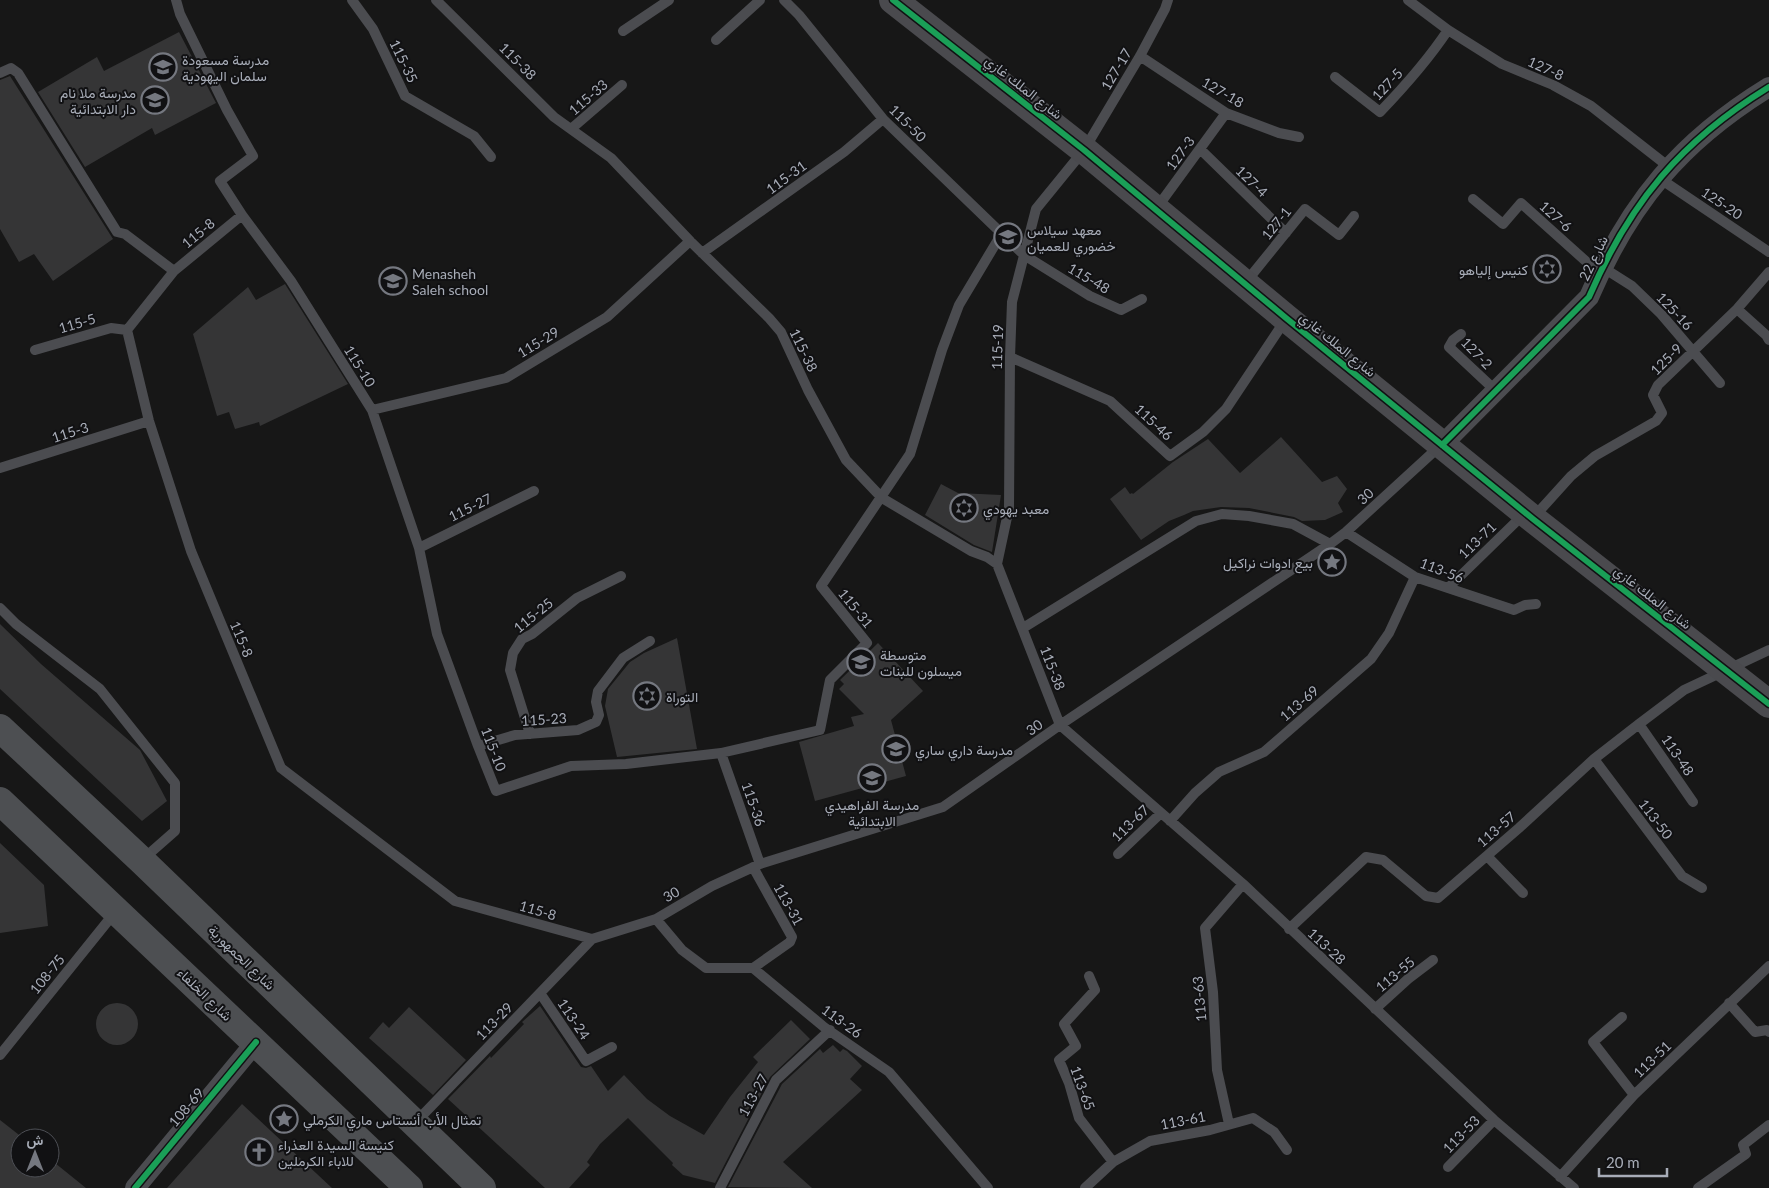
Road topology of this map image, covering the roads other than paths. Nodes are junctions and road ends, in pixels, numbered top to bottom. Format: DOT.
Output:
graph roads {
  1 [pos="176,0"];
  2 [pos="352,0"];
  3 [pos="436,0"];
  4 [pos="669,0"];
  5 [pos="760,0"];
  6 [pos="784,0"];
  7 [pos="893,0"];
  8 [pos="1168,0"];
  9 [pos="1408,0"];
  10 [pos="1448,30"];
  11 [pos="623,31"];
  12 [pos="716,40"];
  13 [pos="1140,56"];
  14 [pos="0,72"];
  15 [pos="1335,77"];
  16 [pos="622,85"];
  17 [pos="1769,87"];
  18 [pos="1226,113"];
  19 [pos="883,119"];
  20 [pos="571,129"];
  21 [pos="1299,137"];
  22 [pos="1200,149"];
  23 [pos="1084,150"];
  24 [pos="491,157"];
  25 [pos="1664,172"];
  26 [pos="1473,199"];
  27 [pos="1156,210"];
  28 [pos="242,215"];
  29 [pos="1354,216"];
  30 [pos="1002,233"];
  31 [pos="1286,233"];
  32 [pos="690,242"];
  33 [pos="1769,252"];
  34 [pos="702,253"];
  35 [pos="1024,254"];
  36 [pos="1600,270"];
  37 [pos="174,271"];
  38 [pos="1769,272"];
  39 [pos="1245,284"];
  40 [pos="1142,299"];
  41 [pos="1737,309"];
  42 [pos="1286,318"];
  43 [pos="127,330"];
  44 [pos="1461,334"];
  45 [pos="1769,340"];
  46 [pos="35,350"];
  47 [pos="1694,350"];
  48 [pos="1010,357"];
  49 [pos="1720,383"];
  50 [pos="1496,391"];
  51 [pos="372,410"];
  52 [pos="149,421"];
  53 [pos="1442,445"];
  54 [pos="0,468"];
  55 [pos="534,491"];
  56 [pos="882,498"];
  57 [pos="1529,516"];
  58 [pos="1346,532"];
  59 [pos="1330,544"];
  60 [pos="419,548"];
  61 [pos="997,564"];
  62 [pos="621,576"];
  63 [pos="1415,577"];
  64 [pos="1448,588"];
  65 [pos="1536,604"];
  66 [pos="0,608"];
  67 [pos="1024,628"];
  68 [pos="650,641"];
  69 [pos="1769,650"];
  70 [pos="1726,670"];
  71 [pos="1769,704"];
  72 [pos="1639,724"];
  73 [pos="1060,726"];
  74 [pos="0,728"];
  75 [pos="530,734"];
  76 [pos="478,746"];
  77 [pos="722,753"];
  78 [pos="1594,759"];
  79 [pos="496,792"];
  80 [pos="0,801"];
  81 [pos="1693,802"];
  82 [pos="1161,813"];
  83 [pos="1170,820"];
  84 [pos="1118,854"];
  85 [pos="1487,856"];
  86 [pos="141,860"];
  87 [pos="756,866"];
  88 [pos="1243,884"];
  89 [pos="1702,888"];
  90 [pos="1523,893"];
  91 [pos="116,910"];
  92 [pos="656,919"];
  93 [pos="1288,929"];
  94 [pos="592,940"];
  95 [pos="1434,960"];
  96 [pos="1769,966"];
  97 [pos="753,968"];
  98 [pos="1089,976"];
  99 [pos="540,993"];
  100 [pos="1729,1003"];
  101 [pos="1375,1009"];
  102 [pos="1622,1017"];
  103 [pos="830,1030"];
  104 [pos="1769,1032"];
  105 [pos="256,1042"];
  106 [pos="612,1047"];
  107 [pos="0,1055"];
  108 [pos="1634,1095"];
  109 [pos="1494,1120"];
  110 [pos="415,1122"];
  111 [pos="1229,1124"];
  112 [pos="1769,1125"];
  113 [pos="1287,1150"];
  114 [pos="1113,1162"];
  115 [pos="1448,1166"];
  116 [pos="1566,1184"];
  117 [pos="135,1188"];
  118 [pos="409,1188"];
  119 [pos="482,1188"];
  120 [pos="720,1188"];
  121 [pos="988,1188"];
  122 [pos="1085,1188"];
  123 [pos="1698,1188"];
  1 -- 28 [label="lane, 115-10"];
  2 -- 24 [label="lane, 115-35"];
  3 -- 20 [label="lane, 115-38"];
  4 -- 11 [label="lane"];
  5 -- 12 [label="lane"];
  6 -- 19 [label="lane, 115-50"];
  7 -- 23 [label="street, شارع الملك غازي"];
  8 -- 13 [label="lane, 127-17"];
  9 -- 10 [label="lane, 127-8"];
  10 -- 15 [label="lane, 127-5"];
  10 -- 25 [label="lane, 127-8"];
  13 -- 18 [label="lane, 127-18"];
  13 -- 23 [label="lane, 127-17"];
  14 -- 37 [label="lane"];
  16 -- 20 [label="lane, 115-33"];
  17 -- 25 [label="street, شارع 22"];
  18 -- 21 [label="lane, 127-18"];
  18 -- 22 [label="lane, 127-3"];
  19 -- 30 [label="lane, 115-50"];
  19 -- 34 [label="lane, 115-31"];
  20 -- 32 [label="lane, 115-38"];
  22 -- 27 [label="lane, 127-3"];
  22 -- 31 [label="lane, 127-4"];
  23 -- 27 [label="street, شارع الملك غازي"];
  23 -- 35 [label="lane, 115-19"];
  25 -- 33 [label="lane, 125-20"];
  25 -- 36 [label="street, شارع 22"];
  26 -- 36 [label="lane, 127-6"];
  27 -- 39 [label="street, شارع الملك غازي"];
  28 -- 37 [label="lane, 115-8"];
  28 -- 51 [label="lane, 115-10"];
  29 -- 31 [label="lane, 127-1"];
  30 -- 35 [label="lane, 115-50"];
  30 -- 56 [label="lane, 115-31"];
  31 -- 39 [label="lane, 127-1"];
  32 -- 34 [label="lane, 115-38"];
  32 -- 51 [label="lane, 115-29"];
  34 -- 56 [label="lane, 115-38"];
  35 -- 40 [label="lane, 115-48"];
  35 -- 48 [label="lane, 115-19"];
  36 -- 47 [label="lane, 125-16"];
  36 -- 50 [label="street, شارع 22"];
  37 -- 43 [label="lane, 115-8"];
  38 -- 41 [label="lane, 125-9"];
  39 -- 42 [label="street, شارع الملك غازي"];
  41 -- 45 [label="lane"];
  41 -- 47 [label="lane, 125-9"];
  42 -- 48 [label="lane, 115-46"];
  42 -- 53 [label="street, شارع الملك غازي"];
  43 -- 46 [label="lane, 115-5"];
  43 -- 52 [label="lane, 115-8"];
  44 -- 50 [label="lane, 127-2"];
  47 -- 49 [label="lane, 125-16"];
  47 -- 57 [label="lane, 125-9"];
  48 -- 61 [label="lane, 115-19"];
  50 -- 53 [label="street, شارع 22"];
  51 -- 60 [label="lane, 115-10"];
  52 -- 54 [label="lane, 115-3"];
  52 -- 94 [label="lane, 115-8"];
  53 -- 57 [label="street, شارع الملك غازي"];
  53 -- 58 [label="lane, 30"];
  55 -- 60 [label="lane, 115-27"];
  56 -- 61 [label="lane, 115-38"];
  56 -- 77 [label="lane, 115-31"];
  57 -- 64 [label="lane, 113-71"];
  57 -- 70 [label="street, شارع الملك غازي"];
  58 -- 59 [label="lane, 30"];
  58 -- 63 [label="lane, 113-56"];
  59 -- 67 [label="lane"];
  59 -- 73 [label="lane, 30"];
  60 -- 76 [label="lane, 115-10"];
  61 -- 67 [label="lane, 115-38"];
  62 -- 75 [label="lane, 115-25"];
  63 -- 64 [label="lane, 113-56"];
  63 -- 83 [label="lane, 113-69"];
  64 -- 65 [label="lane, 113-56"];
  66 -- 86 [label="lane"];
  67 -- 73 [label="lane, 115-38"];
  68 -- 75 [label="lane, 115-23"];
  69 -- 70 [label="lane, 113-57"];
  70 -- 71 [label="street, شارع الملك غازي"];
  70 -- 72 [label="lane, 113-57"];
  72 -- 78 [label="lane, 113-57"];
  72 -- 81 [label="lane, 113-48"];
  73 -- 82 [label="lane, 113-28"];
  73 -- 87 [label="lane, 30"];
  74 -- 86 [label="main road, شارع الجمهورية"];
  75 -- 76 [label="lane, 115-23"];
  76 -- 79 [label="lane, 115-10"];
  77 -- 79 [label="lane, 115-31"];
  77 -- 87 [label="lane, 115-36"];
  78 -- 85 [label="lane, 113-57"];
  78 -- 89 [label="lane, 113-50"];
  80 -- 91 [label="main road, شارع الخلفاء"];
  82 -- 83 [label="lane, 113-28"];
  82 -- 84 [label="lane, 113-67"];
  83 -- 88 [label="lane, 113-28"];
  85 -- 90 [label="lane"];
  85 -- 93 [label="lane, 113-57"];
  86 -- 110 [label="main road, شارع الجمهورية"];
  87 -- 92 [label="lane, 30"];
  87 -- 97 [label="lane, 113-31"];
  88 -- 93 [label="lane, 113-28"];
  88 -- 111 [label="lane, 113-63"];
  91 -- 105 [label="main road, شارع الخلفاء"];
  91 -- 107 [label="lane, 108-75"];
  92 -- 94 [label="lane, 30"];
  92 -- 97 [label="lane"];
  93 -- 101 [label="lane, 113-28"];
  94 -- 99 [label="lane, 113-29"];
  95 -- 101 [label="lane, 113-55"];
  96 -- 100 [label="lane, 113-51"];
  97 -- 103 [label="lane, 113-26"];
  98 -- 114 [label="lane, 113-65"];
  99 -- 106 [label="lane, 113-24"];
  99 -- 110 [label="lane, 113-29"];
  100 -- 104 [label="lane"];
  100 -- 108 [label="lane, 113-51"];
  101 -- 109 [label="lane, 113-28"];
  102 -- 108 [label="lane"];
  103 -- 120 [label="lane, 113-27"];
  103 -- 121 [label="lane, 113-26"];
  105 -- 117 [label="street, 108-69"];
  105 -- 118 [label="main road, شارع الخلفاء"];
  108 -- 116 [label="lane, 113-51"];
  109 -- 115 [label="lane, 113-53"];
  109 -- 116 [label="lane, 113-28"];
  110 -- 119 [label="main road, شارع الجمهورية"];
  111 -- 113 [label="lane, 113-61"];
  111 -- 114 [label="lane, 113-61"];
  112 -- 123 [label="lane"];
  114 -- 122 [label="lane, 113-61"];
}
